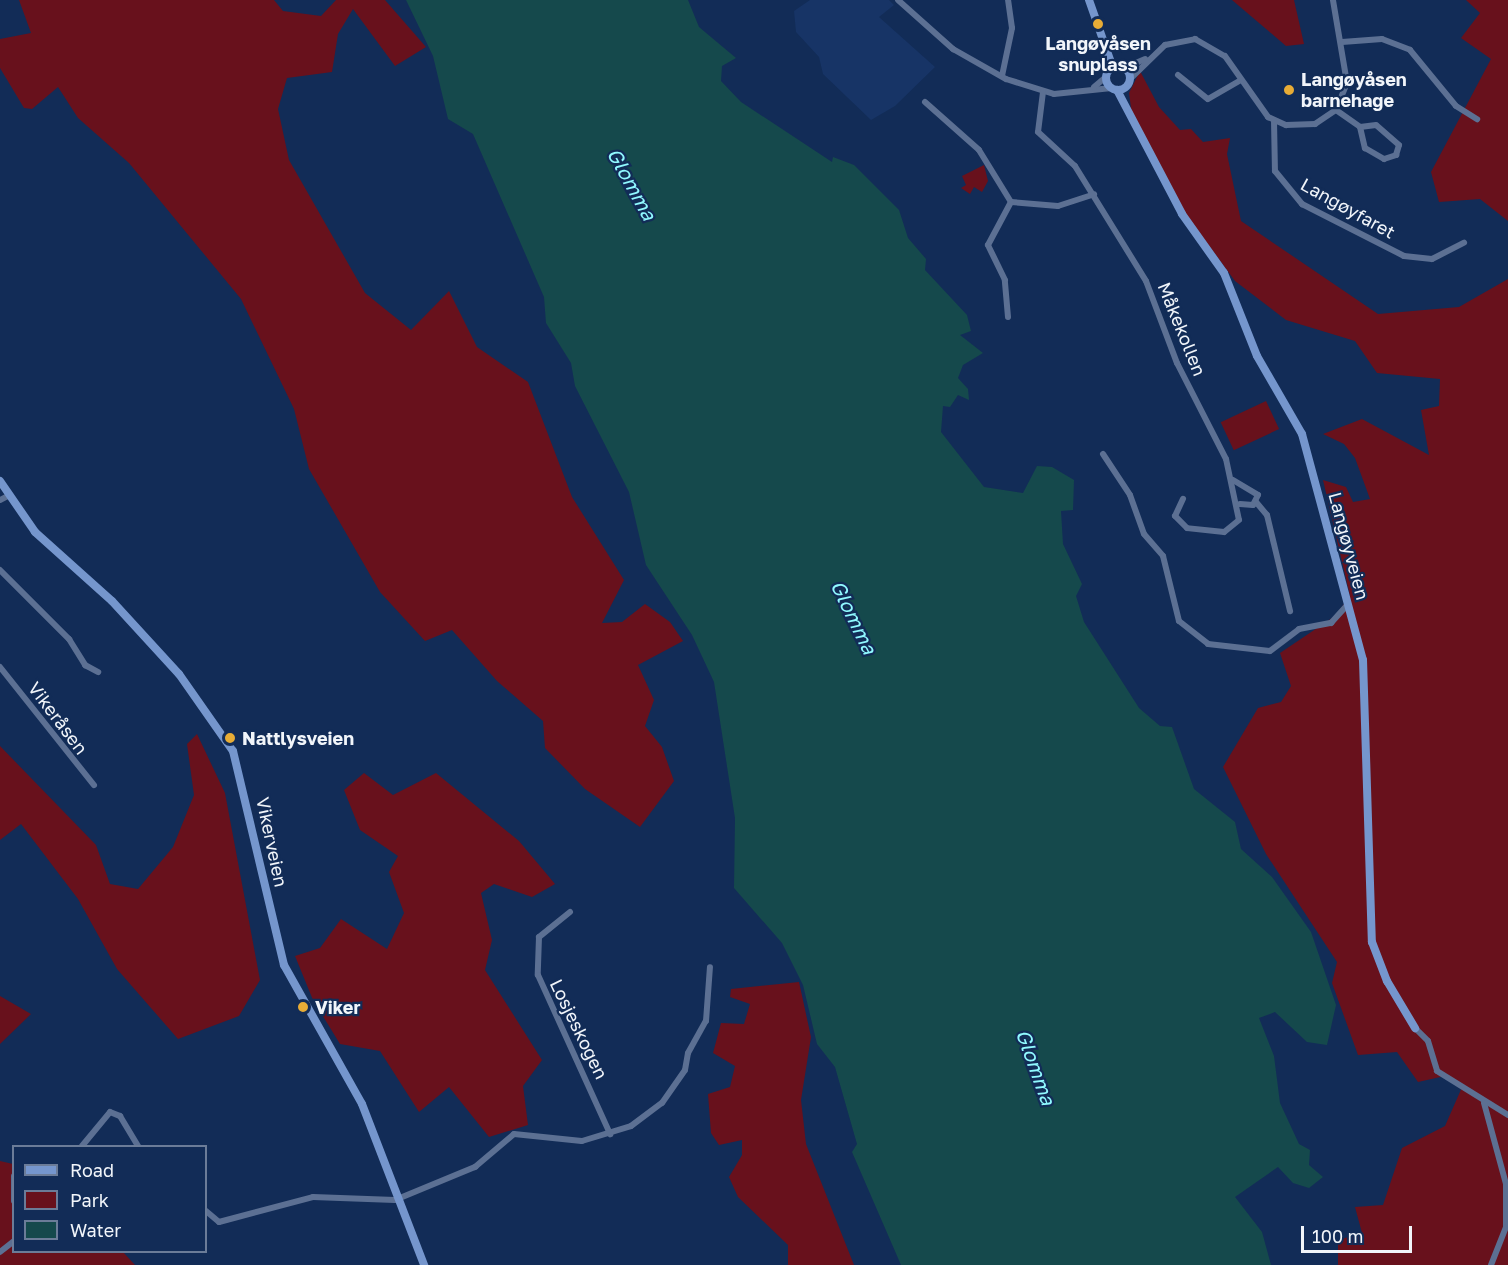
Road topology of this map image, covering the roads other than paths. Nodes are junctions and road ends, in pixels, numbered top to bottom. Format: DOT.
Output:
graph roads {
  1 [pos="898,0"];
  2 [pos="1008,0"];
  3 [pos="1089,0"];
  4 [pos="1333,0"];
  5 [pos="1342,42"];
  6 [pos="1148,58"];
  7 [pos="1113,68"];
  8 [pos="1124,68"];
  9 [pos="1107,75"];
  10 [pos="1178,75"];
  11 [pos="1002,76"];
  12 [pos="1241,80"];
  13 [pos="1129,82"];
  14 [pos="1094,87"];
  15 [pos="1114,89"];
  16 [pos="1043,92"];
  17 [pos="925,102"];
  18 [pos="1128,107"];
  19 [pos="1336,110"];
  20 [pos="1477,119"];
  21 [pos="1274,121"];
  22 [pos="1360,127"];
  23 [pos="1094,194"];
  24 [pos="1011,202"];
  25 [pos="1464,243"];
  26 [pos="1008,317"];
  27 [pos="1103,453"];
  28 [pos="1233,480"];
  29 [pos="0,481"];
  30 [pos="4,498"];
  31 [pos="1183,499"];
  32 [pos="1256,502"];
  33 [pos="1240,504"];
  34 [pos="0,570"];
  35 [pos="1348,604"];
  36 [pos="1290,610"];
  37 [pos="0,668"];
  38 [pos="98,672"];
  39 [pos="94,785"];
  40 [pos="570,912"];
  41 [pos="710,967"];
  42 [pos="1415,1028"];
  43 [pos="1484,1103"];
  44 [pos="1508,1115"];
  45 [pos="610,1134"];
  46 [pos="83,1145"];
  47 [pos="137,1145"];
  48 [pos="399,1199"];
  49 [pos="207,1212"];
  50 [pos="12,1243"];
  51 [pos="0,1252"];
  52 [pos="424,1265"];
  53 [pos="1491,1265"];
  1 -- 11 [label="street"];
  2 -- 11 [label="street"];
  3 -- 7 [label="main road"];
  4 -- 5 [label="street"];
  5 -- 19 [label="street"];
  5 -- 20 [label="street"];
  6 -- 8 [label="street"];
  6 -- 12 [label="street"];
  6 -- 13 [label="street"];
  7 -- 8 [label="main road"];
  7 -- 9 [label="main road"];
  8 -- 13 [label="main road"];
  9 -- 14 [label="street"];
  9 -- 15 [label="main road, Langøyveien"];
  10 -- 12 [label="street"];
  11 -- 16 [label="street"];
  12 -- 21 [label="street"];
  13 -- 15 [label="main road"];
  13 -- 18 [label="main road, Langøyveien"];
  14 -- 15 [label="street"];
  14 -- 16 [label="street"];
  15 -- 18 [label="main road, Langøyveien"];
  16 -- 23 [label="street, Måkekollen"];
  17 -- 24 [label="street"];
  18 -- 35 [label="main road, Langøyveien"];
  19 -- 21 [label="street"];
  19 -- 22 [label="street"];
  21 -- 25 [label="street, Langøyfaret"];
  22 -- 22 [label="street"];
  23 -- 24 [label="street"];
  23 -- 28 [label="street, Måkekollen"];
  24 -- 26 [label="street"];
  27 -- 35 [label="street"];
  28 -- 32 [label="street"];
  28 -- 33 [label="street, Måkekollen"];
  29 -- 30 [label="main road, Vikerveien"];
  30 -- 48 [label="main road, Vikerveien"];
  31 -- 33 [label="street"];
  32 -- 33 [label="street"];
  32 -- 36 [label="street"];
  34 -- 38 [label="street"];
  35 -- 42 [label="main road, Langøyveien"];
  37 -- 39 [label="street, Vikeråsen"];
  40 -- 45 [label="street, Losjeskogen"];
  41 -- 45 [label="street"];
  42 -- 43 [label="street"];
  43 -- 44 [label="street"];
  43 -- 53 [label="street"];
  45 -- 48 [label="street"];
  46 -- 47 [label="street"];
  48 -- 49 [label="street"];
  48 -- 52 [label="main road, Vikerveien"];
  50 -- 51 [label="street"];
}
